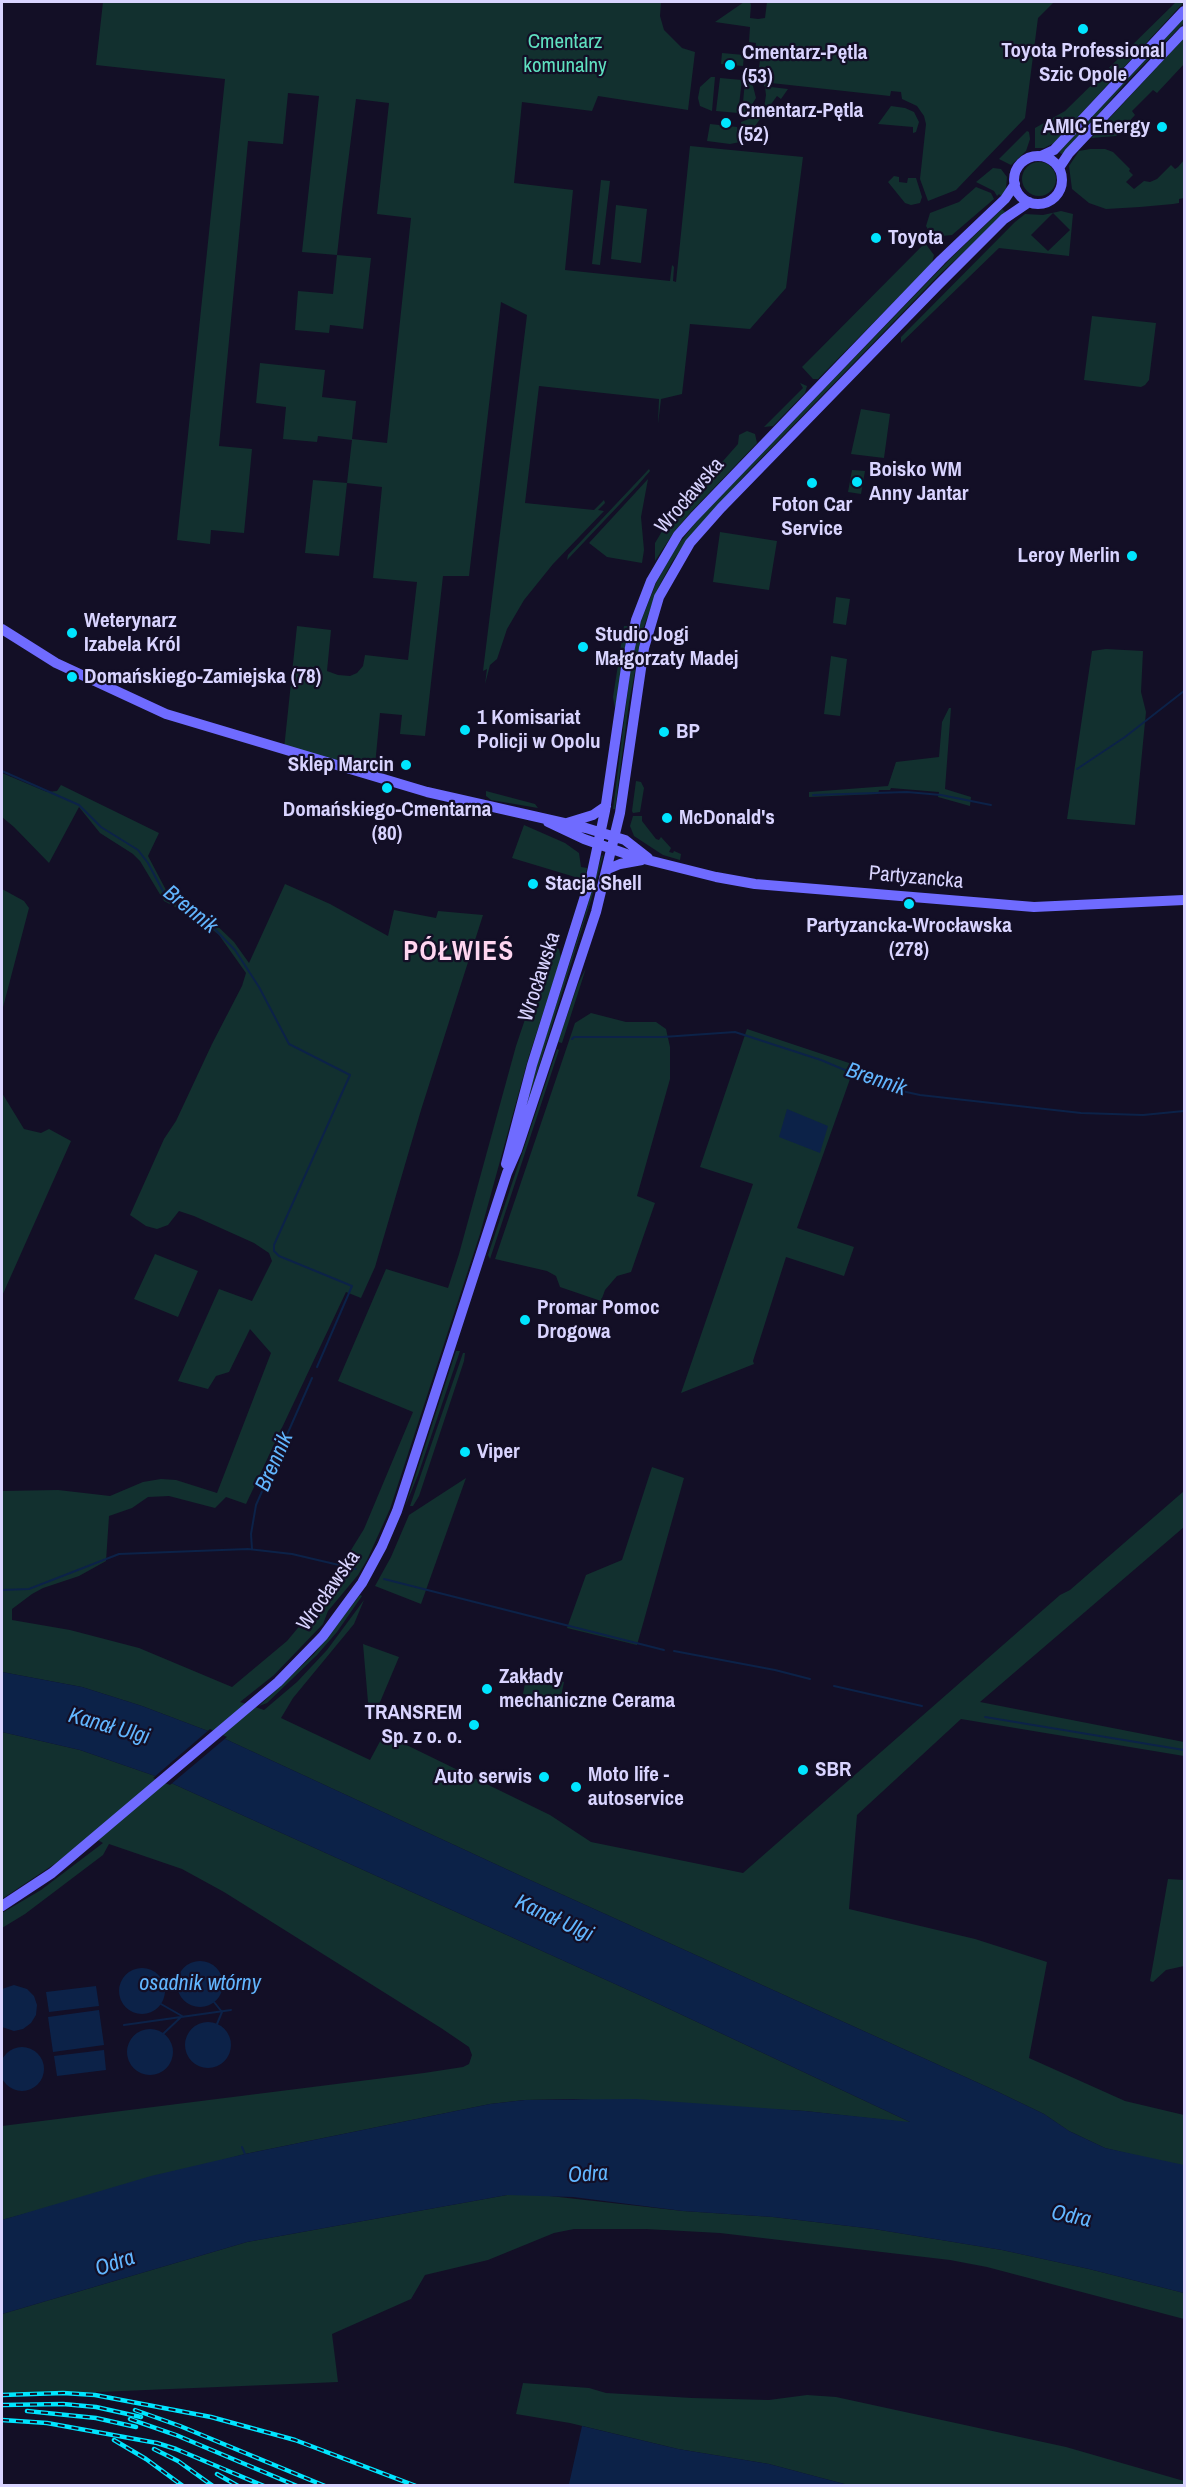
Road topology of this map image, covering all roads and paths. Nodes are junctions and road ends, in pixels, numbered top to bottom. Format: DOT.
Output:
graph roads {
  1 [pos="1185,11"];
  2 [pos="1185,31"];
  3 [pos="1041,156"];
  4 [pos="1059,168"];
  5 [pos="1015,184"];
  6 [pos="1029,202"];
  7 [pos="2,629"];
  8 [pos="606,806"];
  9 [pos="540,818"];
  10 [pos="567,823"];
  11 [pos="601,833"];
  12 [pos="614,843"];
  13 [pos="599,845"];
  14 [pos="648,858"];
  15 [pos="608,869"];
  16 [pos="1185,900"];
  17 [pos="507,1173"];
  18 [pos="2,1906"];
  1 -- 3 [label="main road"];
  2 -- 4 [label="main road"];
  3 -- 4 [label="main road"];
  3 -- 5 [label="main road"];
  4 -- 6 [label="main road"];
  5 -- 6 [label="main road"];
  5 -- 8 [label="main road, Wrocławska"];
  6 -- 12 [label="main road, Wrocławska"];
  7 -- 9 [label="main road"];
  8 -- 10 [label="main road"];
  8 -- 11 [label="main road, Wrocławska"];
  9 -- 10 [label="main road"];
  9 -- 13 [label="main road"];
  10 -- 11 [label="main road"];
  11 -- 12 [label="main road"];
  11 -- 13 [label="main road, Wrocławska"];
  12 -- 13 [label="main road"];
  12 -- 14 [label="main road, Partyzancka"];
  12 -- 15 [label="main road, Wrocławska"];
  13 -- 17 [label="main road, Wrocławska"];
  14 -- 15 [label="main road"];
  14 -- 16 [label="main road, Partyzancka"];
  15 -- 17 [label="main road, Wrocławska"];
  17 -- 18 [label="main road, Wrocławska"];
}
